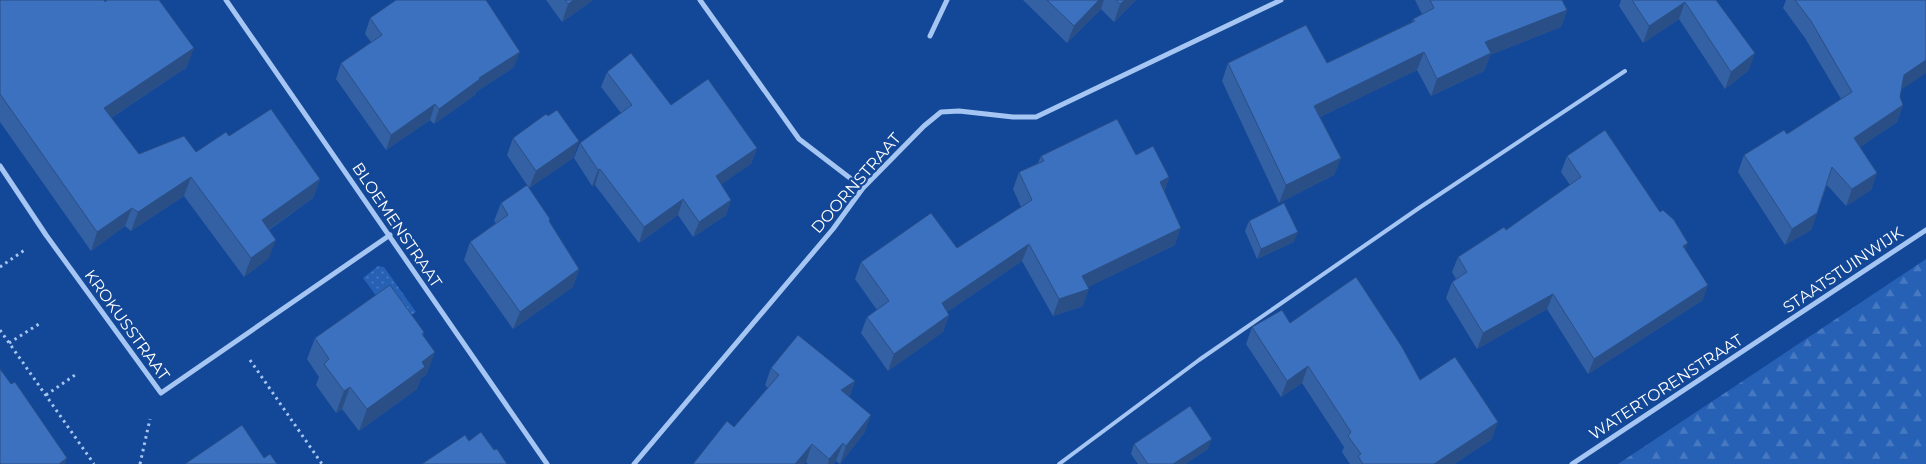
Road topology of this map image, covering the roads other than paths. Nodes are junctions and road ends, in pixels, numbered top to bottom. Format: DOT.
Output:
graph roads {
  1 [pos="226,0"];
  2 [pos="700,0"];
  3 [pos="946,0"];
  4 [pos="1281,0"];
  5 [pos="930,36"];
  6 [pos="1626,71"];
  7 [pos="0,166"];
  8 [pos="863,188"];
  9 [pos="1926,230"];
  10 [pos="390,235"];
  11 [pos="1774,331"];
  12 [pos="547,464"];
  13 [pos="634,464"];
  14 [pos="1059,464"];
  15 [pos="1572,464"];
  1 -- 10 [label="street, BLOEMENSTRAAT"];
  2 -- 8 [label="street"];
  3 -- 5 [label="street"];
  4 -- 8 [label="street, DOORNSTRAAT"];
  6 -- 14 [label="lane"];
  7 -- 10 [label="street, KROKUSSTRAAT"];
  8 -- 13 [label="street, DOORNSTRAAT"];
  9 -- 11 [label="street, STAATSTUINWIJK"];
  10 -- 12 [label="street, BLOEMENSTRAAT"];
  11 -- 15 [label="street, WATERTORENSTRAAT"];
}
